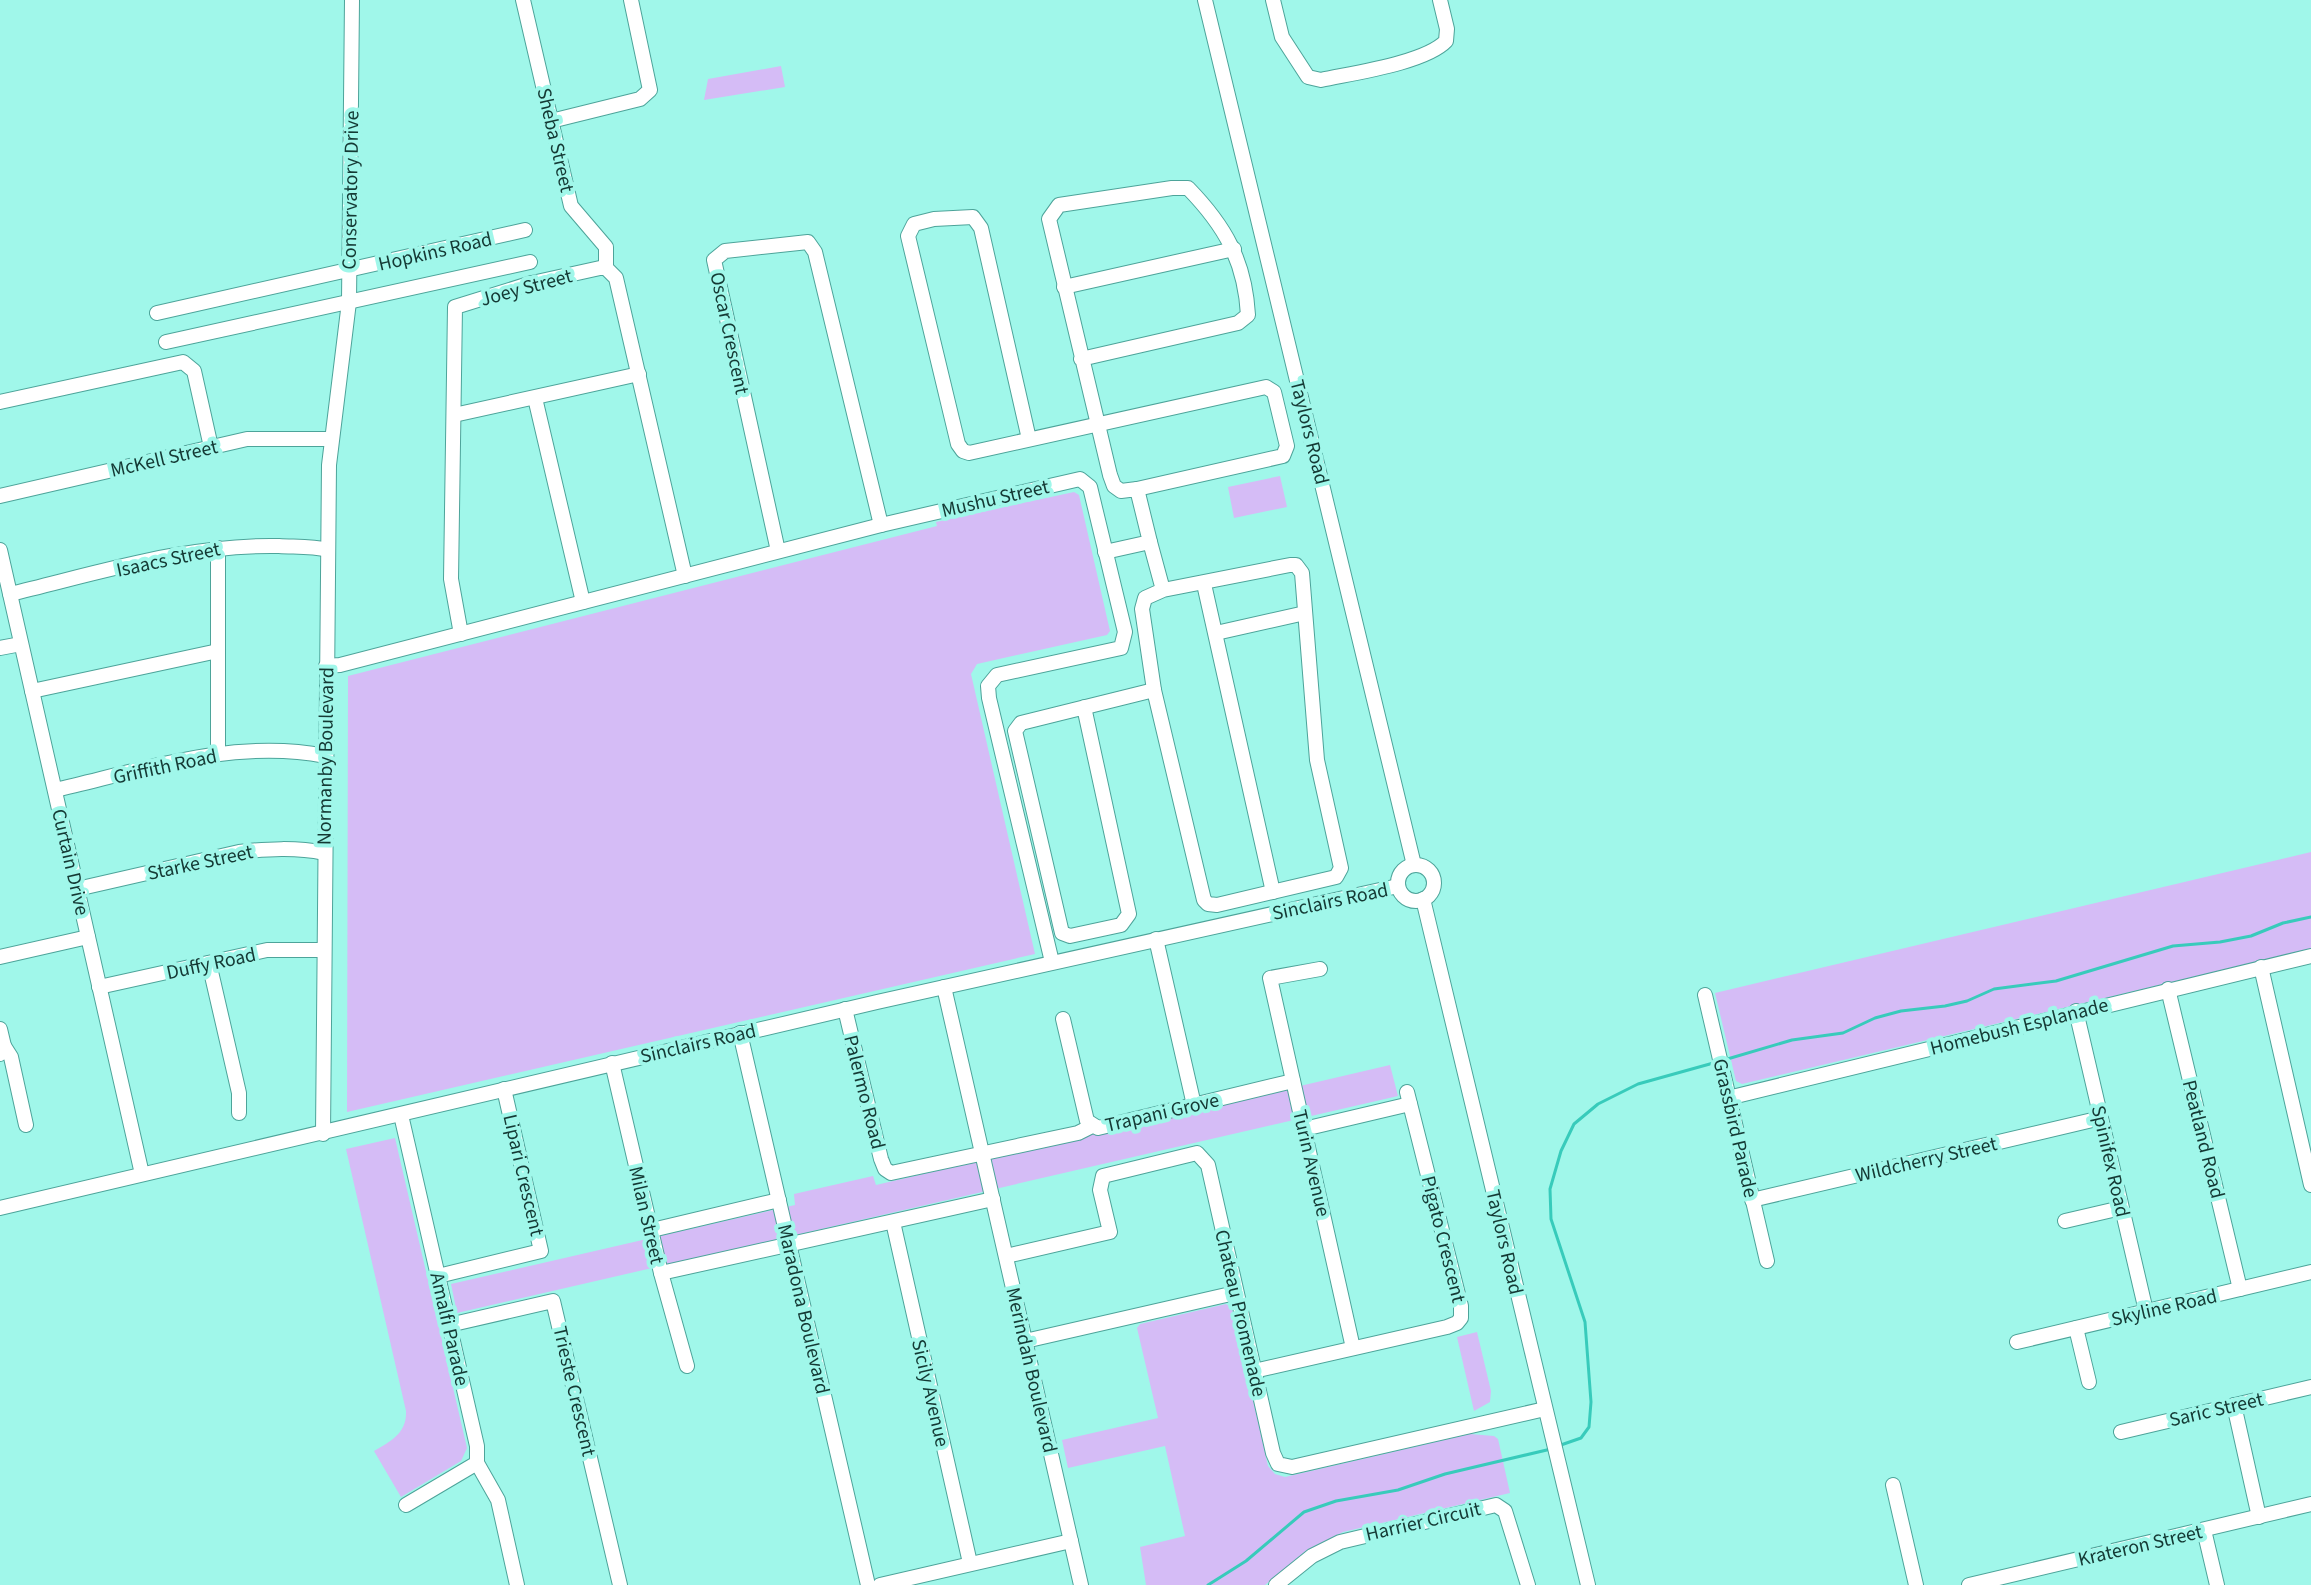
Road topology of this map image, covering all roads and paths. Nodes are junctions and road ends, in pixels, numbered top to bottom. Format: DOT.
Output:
graph roads {
  1 [pos="352,0"];
  2 [pos="523,0"];
  3 [pos="631,0"];
  4 [pos="1205,0"];
  5 [pos="1273,0"];
  6 [pos="1440,0"];
  7 [pos="551,121"];
  8 [pos="525,230"];
  9 [pos="1234,249"];
  10 [pos="530,262"];
  11 [pos="606,268"];
  12 [pos="349,270"];
  13 [pos="1064,287"];
  14 [pos="349,302"];
  15 [pos="157,313"];
  16 [pos="166,342"];
  17 [pos="1081,359"];
  18 [pos="639,374"];
  19 [pos="340,379"];
  20 [pos="535,398"];
  21 [pos="0,402"];
  22 [pos="454,415"];
  23 [pos="1098,425"];
  24 [pos="330,439"];
  25 [pos="1029,439"];
  26 [pos="211,447"];
  27 [pos="1137,489"];
  28 [pos="0,496"];
  29 [pos="881,525"];
  30 [pos="1150,542"];
  31 [pos="218,548"];
  32 [pos="0,550"];
  33 [pos="328,550"];
  34 [pos="778,551"];
  35 [pos="1105,552"];
  36 [pos="685,576"];
  37 [pos="1204,584"];
  38 [pos="1163,590"];
  39 [pos="10,594"];
  40 [pos="583,602"];
  41 [pos="1305,613"];
  42 [pos="1216,633"];
  43 [pos="461,634"];
  44 [pos="21,644"];
  45 [pos="0,648"];
  46 [pos="218,651"];
  47 [pos="326,666"];
  48 [pos="1154,690"];
  49 [pos="32,691"];
  50 [pos="1084,707"];
  51 [pos="218,753"];
  52 [pos="325,756"];
  53 [pos="55,790"];
  54 [pos="324,853"];
  55 [pos="1414,865"];
  56 [pos="1398,886"];
  57 [pos="77,889"];
  58 [pos="1273,892"];
  59 [pos="1423,899"];
  60 [pos="88,937"];
  61 [pos="1156,939"];
  62 [pos="323,950"];
  63 [pos="2311,956"];
  64 [pos="0,957"];
  65 [pos="1052,962"];
  66 [pos="209,963"];
  67 [pos="2261,967"];
  68 [pos="1320,969"];
  69 [pos="99,987"];
  70 [pos="944,987"];
  71 [pos="2168,989"];
  72 [pos="1705,995"];
  73 [pos="845,1009"];
  74 [pos="2076,1011"];
  75 [pos="1063,1019"];
  76 [pos="0,1029"];
  77 [pos="740,1033"];
  78 [pos="2,1050"];
  79 [pos="612,1063"];
  80 [pos="1293,1081"];
  81 [pos="504,1089"];
  82 [pos="1728,1098"];
  83 [pos="1194,1105"];
  84 [pos="239,1113"];
  85 [pos="401,1115"];
  86 [pos="2101,1118"];
  87 [pos="26,1125"];
  88 [pos="1092,1126"];
  89 [pos="1304,1129"];
  90 [pos="323,1134"];
  91 [pos="983,1154"];
  92 [pos="142,1174"];
  93 [pos="2311,1185"];
  94 [pos="993,1199"];
  95 [pos="779,1200"];
  96 [pos="1752,1200"];
  97 [pos="0,1208"];
  98 [pos="2121,1208"];
  99 [pos="2065,1221"];
  100 [pos="893,1222"];
  101 [pos="652,1230"];
  102 [pos="789,1245"];
  103 [pos="1006,1256"];
  104 [pos="1767,1261"];
  105 [pos="2311,1272"];
  106 [pos="661,1273"];
  107 [pos="438,1276"];
  108 [pos="2240,1289"];
  109 [pos="1235,1293"];
  110 [pos="2146,1311"];
  111 [pos="449,1325"];
  112 [pos="2076,1328"];
  113 [pos="1025,1341"];
  114 [pos="2017,1342"];
  115 [pos="1353,1348"];
  116 [pos="687,1366"];
  117 [pos="1254,1371"];
  118 [pos="2089,1382"];
  119 [pos="2311,1387"];
  120 [pos="2234,1405"];
  121 [pos="1545,1409"];
  122 [pos="2121,1432"];
  123 [pos="477,1463"];
  124 [pos="1893,1485"];
  125 [pos="2311,1504"];
  126 [pos="406,1505"];
  127 [pos="2259,1517"];
  128 [pos="2204,1530"];
  129 [pos="1071,1541"];
  130 [pos="970,1563"];
  131 [pos="1975,1584"];
  132 [pos="517,1585"];
  133 [pos="620,1585"];
  134 [pos="868,1585"];
  135 [pos="880,1585"];
  136 [pos="1081,1585"];
  137 [pos="1276,1585"];
  138 [pos="1528,1585"];
  139 [pos="1588,1585"];
  140 [pos="1916,1585"];
  141 [pos="2217,1585"];
  1 -- 12 [label="street, Conservatory Drive"];
  2 -- 7 [label="street, Sheba Street"];
  3 -- 7 [label="street"];
  4 -- 55 [label="street, Taylors Road"];
  5 -- 6 [label="street"];
  7 -- 11 [label="street, Sheba Street"];
  8 -- 12 [label="street, Hopkins Road"];
  9 -- 13 [label="street"];
  9 -- 13 [label="street"];
  9 -- 17 [label="street"];
  10 -- 14 [label="street, Hopkins Road"];
  11 -- 18 [label="street"];
  11 -- 22 [label="street, Joey Street"];
  12 -- 14 [label="street, Conservatory Drive"];
  12 -- 15 [label="street, Hopkins Road"];
  13 -- 17 [label="street"];
  14 -- 16 [label="street, Hopkins Road"];
  14 -- 19 [label="street, Conservatory Drive"];
  17 -- 23 [label="street"];
  18 -- 20 [label="street"];
  18 -- 36 [label="street"];
  19 -- 24 [label="street, Normanby Boulevard"];
  20 -- 22 [label="street"];
  20 -- 40 [label="street"];
  21 -- 26 [label="street"];
  22 -- 43 [label="street, Joey Street"];
  23 -- 25 [label="street"];
  23 -- 27 [label="street"];
  23 -- 27 [label="street"];
  24 -- 26 [label="street, McKell Street"];
  24 -- 33 [label="street, Normanby Boulevard"];
  25 -- 25 [label="street"];
  26 -- 28 [label="street, McKell Street"];
  27 -- 30 [label="street"];
  29 -- 34 [label="street, Mushu Street"];
  29 -- 34 [label="street, Oscar Crescent"];
  29 -- 35 [label="street, Mushu Street"];
  30 -- 35 [label="street"];
  30 -- 38 [label="street"];
  31 -- 33 [label="street, Isaacs Street"];
  31 -- 39 [label="street, Isaacs Street"];
  31 -- 46 [label="street"];
  32 -- 39 [label="street, Curtain Drive"];
  33 -- 47 [label="street, Normanby Boulevard"];
  34 -- 36 [label="street, Mushu Street"];
  35 -- 65 [label="street, Mushu Street"];
  36 -- 40 [label="street, Mushu Street"];
  37 -- 38 [label="street"];
  37 -- 41 [label="street"];
  37 -- 42 [label="street"];
  38 -- 48 [label="street"];
  39 -- 44 [label="street, Curtain Drive"];
  40 -- 43 [label="street, Mushu Street"];
  41 -- 42 [label="street"];
  41 -- 58 [label="street"];
  42 -- 58 [label="street"];
  43 -- 47 [label="street, Mushu Street"];
  44 -- 45 [label="street"];
  44 -- 49 [label="street, Curtain Drive"];
  46 -- 49 [label="street"];
  46 -- 51 [label="street"];
  47 -- 52 [label="street, Normanby Boulevard"];
  48 -- 50 [label="street"];
  48 -- 58 [label="street"];
  49 -- 53 [label="street, Curtain Drive"];
  50 -- 50 [label="street"];
  51 -- 52 [label="street, Griffith Road"];
  51 -- 53 [label="street, Griffith Road"];
  52 -- 54 [label="street, Normanby Boulevard"];
  53 -- 57 [label="street, Curtain Drive"];
  54 -- 57 [label="street, Starke Street"];
  54 -- 62 [label="street, Normanby Boulevard"];
  55 -- 56 [label="street"];
  55 -- 59 [label="street"];
  56 -- 59 [label="street"];
  56 -- 61 [label="street, Sinclairs Road"];
  57 -- 60 [label="street, Curtain Drive"];
  59 -- 121 [label="street, Taylors Road"];
  60 -- 64 [label="street"];
  60 -- 69 [label="street, Curtain Drive"];
  61 -- 65 [label="street, Sinclairs Road"];
  61 -- 83 [label="street"];
  62 -- 66 [label="street, Duffy Road"];
  62 -- 90 [label="street, Normanby Boulevard"];
  63 -- 67 [label="street, Homebush Esplanade"];
  65 -- 70 [label="street, Sinclairs Road"];
  66 -- 69 [label="street, Duffy Road"];
  66 -- 84 [label="street"];
  67 -- 71 [label="street, Homebush Esplanade"];
  67 -- 93 [label="street"];
  68 -- 80 [label="street, Turin Avenue"];
  69 -- 92 [label="street, Curtain Drive"];
  70 -- 73 [label="street, Sinclairs Road"];
  70 -- 91 [label="street, Merindah Boulevard"];
  71 -- 74 [label="street, Homebush Esplanade"];
  71 -- 108 [label="street, Peatland Road"];
  72 -- 82 [label="street, Grassbird Parade"];
  73 -- 77 [label="street, Sinclairs Road"];
  73 -- 91 [label="street, Palermo Road"];
  74 -- 82 [label="street, Homebush Esplanade"];
  74 -- 86 [label="street, Spinifex Road"];
  75 -- 88 [label="street, Trapani Grove"];
  76 -- 78 [label="street"];
  77 -- 79 [label="street, Sinclairs Road"];
  77 -- 95 [label="street, Maradona Boulevard"];
  78 -- 87 [label="street"];
  79 -- 81 [label="street, Sinclairs Road"];
  79 -- 101 [label="street, Milan Street"];
  80 -- 83 [label="street, Trapani Grove"];
  80 -- 89 [label="street, Turin Avenue"];
  81 -- 85 [label="street, Sinclairs Road"];
  81 -- 107 [label="street, Lipari Crescent"];
  82 -- 96 [label="street, Grassbird Parade"];
  83 -- 88 [label="street, Trapani Grove"];
  85 -- 90 [label="street, Sinclairs Road"];
  85 -- 107 [label="street, Amalfi Parade"];
  86 -- 96 [label="street, Wildcherry Street"];
  86 -- 98 [label="street, Spinifex Road"];
  88 -- 91 [label="street"];
  89 -- 115 [label="street, Turin Avenue"];
  89 -- 115 [label="street, Pigato Crescent"];
  90 -- 92 [label="street, Sinclairs Road"];
  91 -- 94 [label="street, Merindah Boulevard"];
  92 -- 97 [label="street, Sinclairs Road"];
  94 -- 100 [label="street"];
  94 -- 103 [label="street, Merindah Boulevard"];
  95 -- 101 [label="street"];
  95 -- 102 [label="street, Maradona Boulevard"];
  96 -- 104 [label="street, Grassbird Parade"];
  98 -- 99 [label="street"];
  98 -- 110 [label="street, Spinifex Road"];
  100 -- 102 [label="street"];
  100 -- 130 [label="street, Sicily Avenue"];
  101 -- 106 [label="street, Milan Street"];
  102 -- 106 [label="street"];
  102 -- 134 [label="street, Maradona Boulevard"];
  103 -- 109 [label="street, Chateau Promenade"];
  103 -- 113 [label="street, Merindah Boulevard"];
  105 -- 108 [label="street, Skyline Road"];
  106 -- 116 [label="street, Milan Street"];
  107 -- 111 [label="street, Amalfi Parade"];
  108 -- 110 [label="street, Skyline Road"];
  109 -- 113 [label="street"];
  109 -- 117 [label="street, Chateau Promenade"];
  110 -- 112 [label="street, Skyline Road"];
  111 -- 123 [label="street, Amalfi Parade"];
  111 -- 133 [label="street, Trieste Crescent"];
  112 -- 114 [label="street, Skyline Road"];
  112 -- 118 [label="street"];
  113 -- 129 [label="street, Merindah Boulevard"];
  115 -- 117 [label="street, Pigato Crescent"];
  117 -- 121 [label="street, Chateau Promenade"];
  119 -- 120 [label="street, Saric Street"];
  120 -- 122 [label="street, Saric Street"];
  120 -- 127 [label="street"];
  121 -- 139 [label="street, Taylors Road"];
  123 -- 126 [label="street"];
  123 -- 132 [label="street"];
  124 -- 140 [label="street"];
  125 -- 127 [label="street, Krateron Street"];
  127 -- 128 [label="street, Krateron Street"];
  128 -- 131 [label="street, Krateron Street"];
  128 -- 141 [label="street"];
  129 -- 130 [label="street"];
  129 -- 136 [label="street, Merindah Boulevard"];
  130 -- 135 [label="street"];
  137 -- 138 [label="street, Harrier Circuit"];
}
